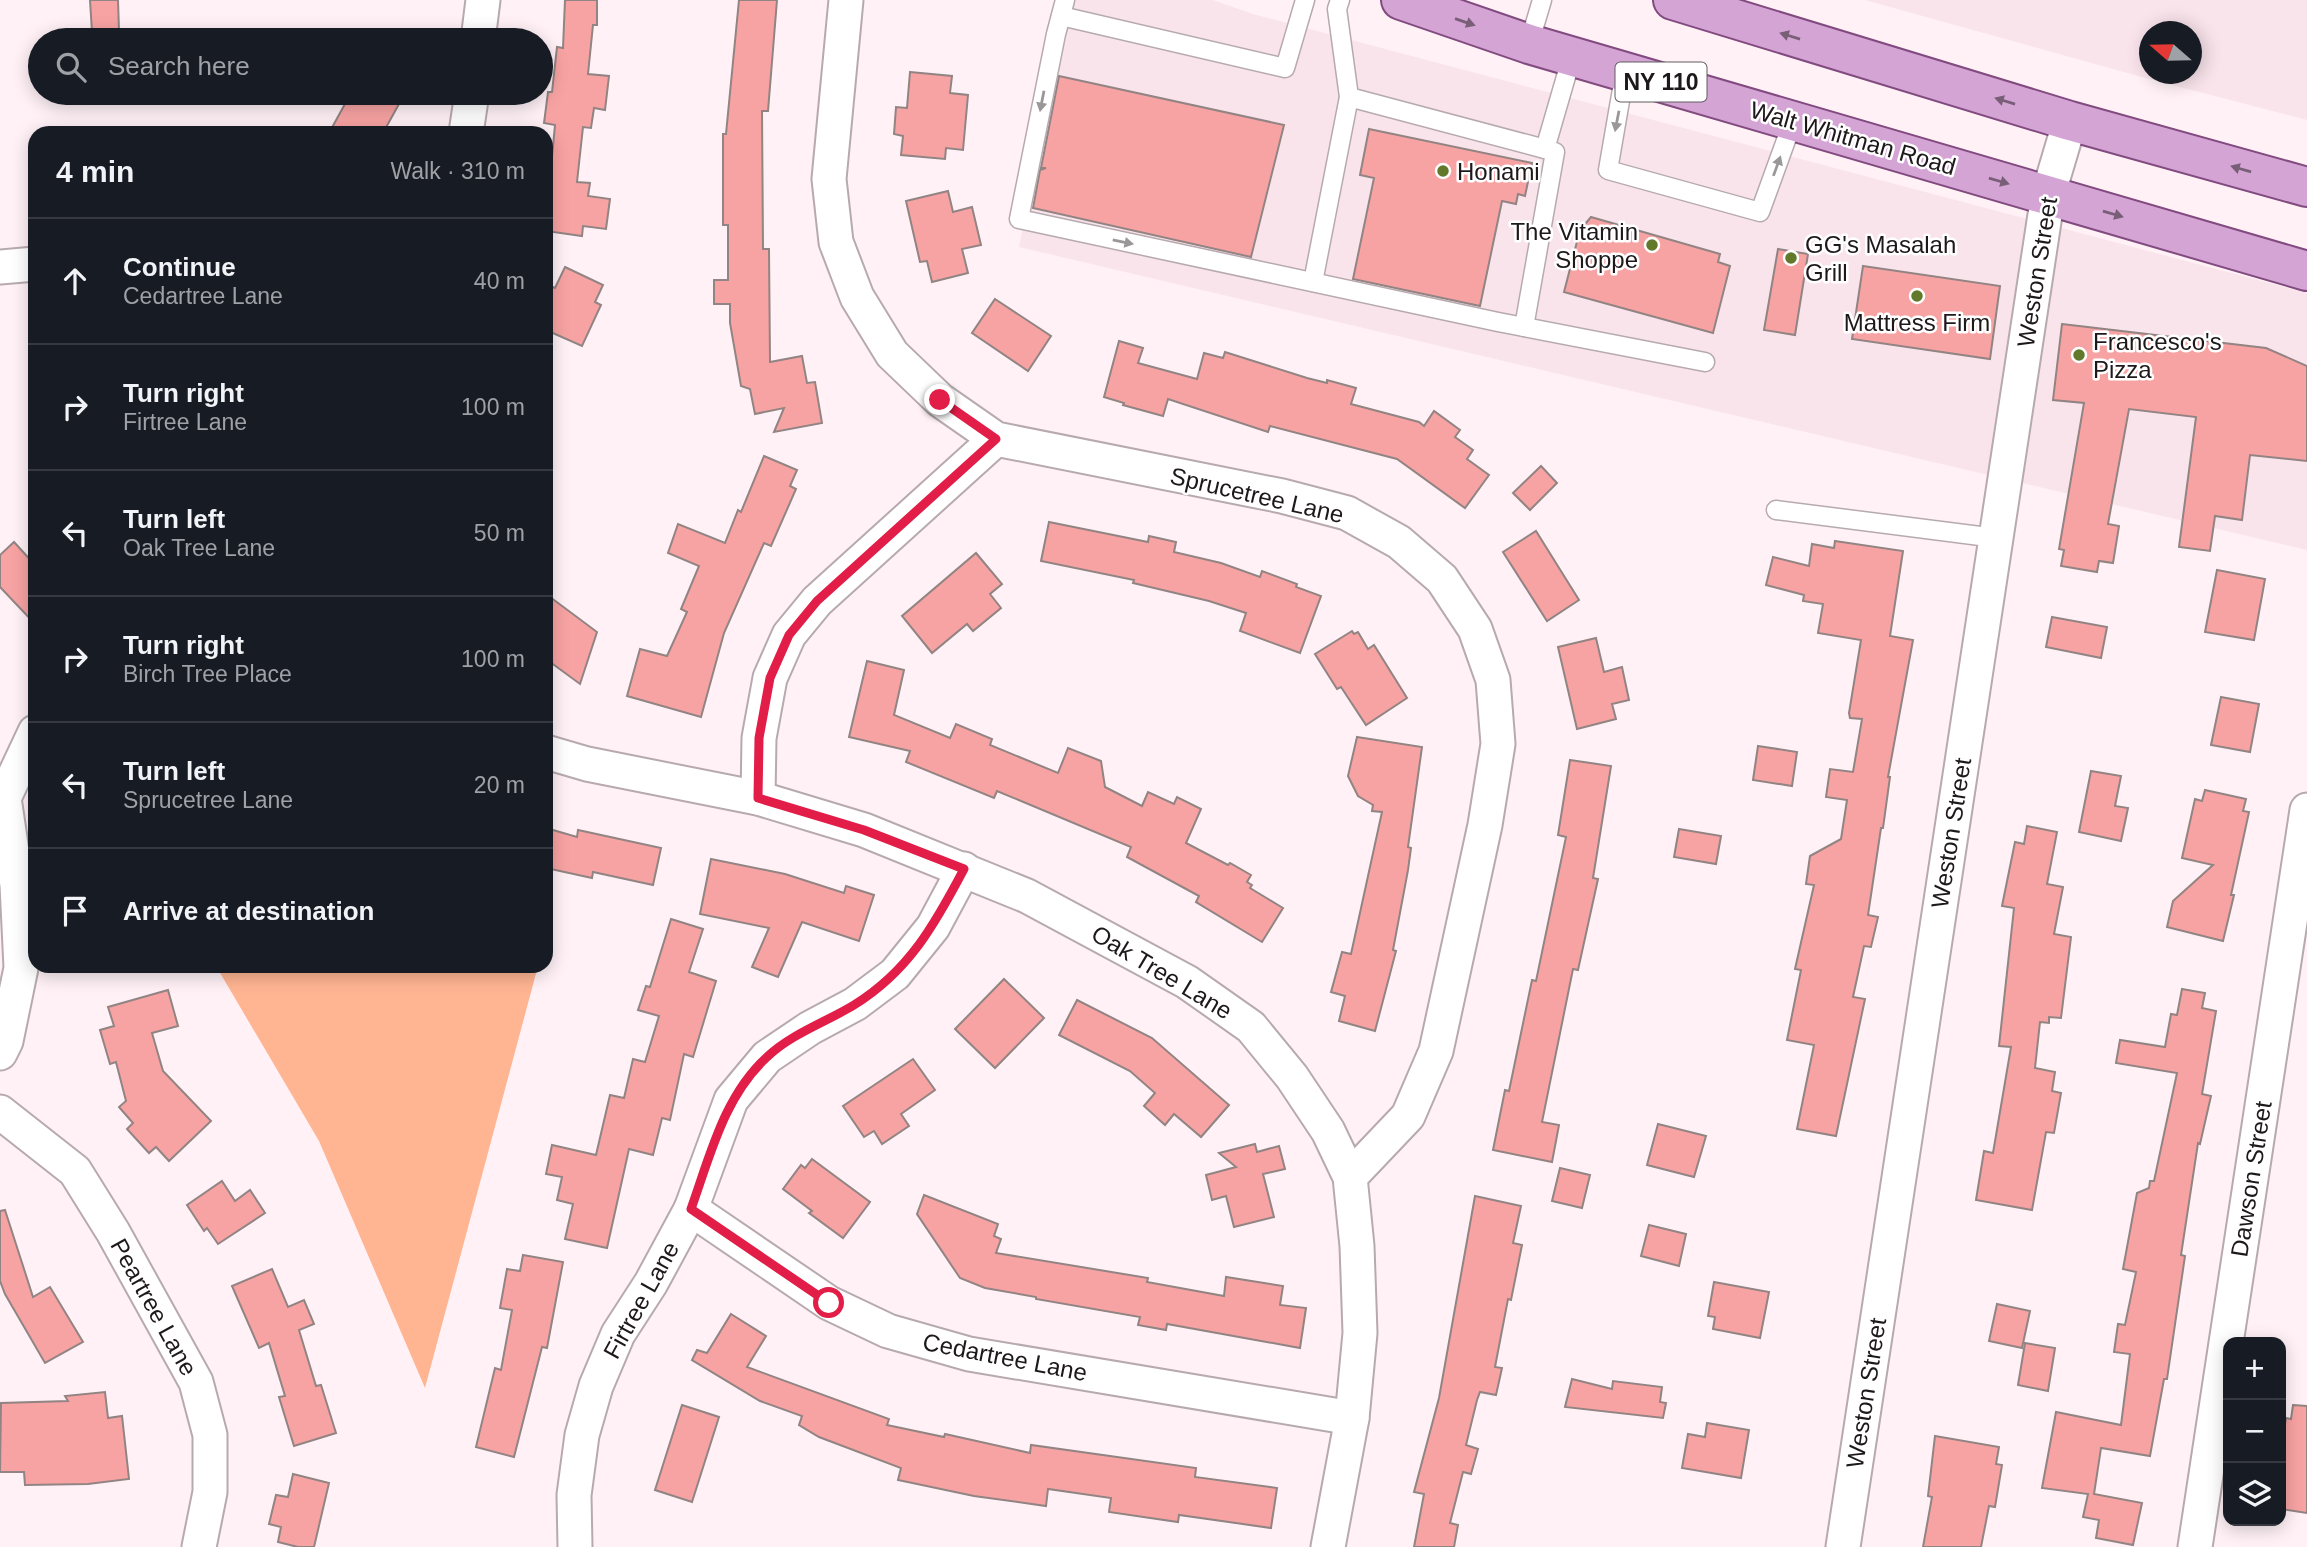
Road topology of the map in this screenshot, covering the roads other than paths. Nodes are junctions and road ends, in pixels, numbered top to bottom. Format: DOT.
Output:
graph roads {
  1 [pos="483,0"];
  2 [pos="846,0"];
  3 [pos="1305,0"];
  4 [pos="1340,0"];
  5 [pos="1401,0"];
  6 [pos="1542,0"];
  7 [pos="1673,0"];
  8 [pos="1061,17"];
  9 [pos="480,28"];
  10 [pos="1529,44"];
  11 [pos="1572,56"];
  12 [pos="1625,72"];
  13 [pos="1349,97"];
  14 [pos="470,105"];
  15 [pos="1793,121"];
  16 [pos="2070,121"];
  17 [pos="467,126"];
  18 [pos="1545,149"];
  19 [pos="2307,187"];
  20 [pos="2048,195"];
  21 [pos="28,265"];
  22 [pos="0,267"];
  23 [pos="2307,271"];
  24 [pos="1313,282"];
  25 [pos="1524,327"];
  26 [pos="1705,362"];
  27 [pos="996,439"];
  28 [pos="1776,510"];
  29 [pos="1996,538"];
  30 [pos="28,746"];
  31 [pos="553,754"];
  32 [pos="2,797"];
  33 [pos="758,798"];
  34 [pos="2307,810"];
  35 [pos="964,869"];
  36 [pos="0,1053"];
  37 [pos="0,1112"];
  38 [pos="1350,1177"];
  39 [pos="691,1209"];
  40 [pos="1352,1418"];
  41 [pos="199,1547"];
  42 [pos="575,1547"];
  43 [pos="1328,1547"];
  44 [pos="1843,1547"];
  45 [pos="2195,1547"];
  1 -- 9 [label="street"];
  2 -- 27 [label="street, Sprucetree Lane"];
  3 -- 8 [label="lane"];
  4 -- 13 [label="lane"];
  5 -- 10 [label="main road, Walt Whitman Road / NY 110, one-way"];
  6 -- 10 [label="lane"];
  16 -- 7 [label="main road, one-way"];
  8 -- 24 [label="lane, one-way"];
  10 -- 11 [label="main road, Walt Whitman Road / NY 110"];
  11 -- 12 [label="main road, Walt Whitman Road / NY 110"];
  11 -- 18 [label="lane"];
  12 -- 15 [label="main road, Walt Whitman Road / NY 110"];
  12 -- 15 [label="lane, one-way"];
  13 -- 18 [label="lane"];
  13 -- 24 [label="lane"];
  14 -- 17 [label="street"];
  15 -- 20 [label="main road, Walt Whitman Road / NY 110, one-way"];
  19 -- 16 [label="main road, one-way"];
  16 -- 20 [label="street, Weston Street"];
  18 -- 25 [label="lane"];
  20 -- 23 [label="main road, Walt Whitman Road / NY 110, one-way"];
  20 -- 29 [label="street, Weston Street"];
  21 -- 22 [label="street"];
  24 -- 25 [label="lane"];
  25 -- 26 [label="lane"];
  27 -- 33 [label="street"];
  27 -- 38 [label="street, Sprucetree Lane"];
  28 -- 29 [label="lane"];
  29 -- 44 [label="street, Weston Street"];
  30 -- 32 [label="street"];
  31 -- 33 [label="street, Oak Tree Lane"];
  32 -- 36 [label="street"];
  33 -- 35 [label="street, Oak Tree Lane"];
  34 -- 45 [label="street, Dawson Street"];
  35 -- 38 [label="street, Oak Tree Lane"];
  35 -- 39 [label="street, Firtree Lane"];
  37 -- 41 [label="street, Peartree Lane"];
  38 -- 40 [label="street, Oak Tree Lane"];
  39 -- 40 [label="street, Cedartree Lane"];
  39 -- 42 [label="street, Firtree Lane"];
  40 -- 43 [label="street, Oak Tree Lane"];
}
